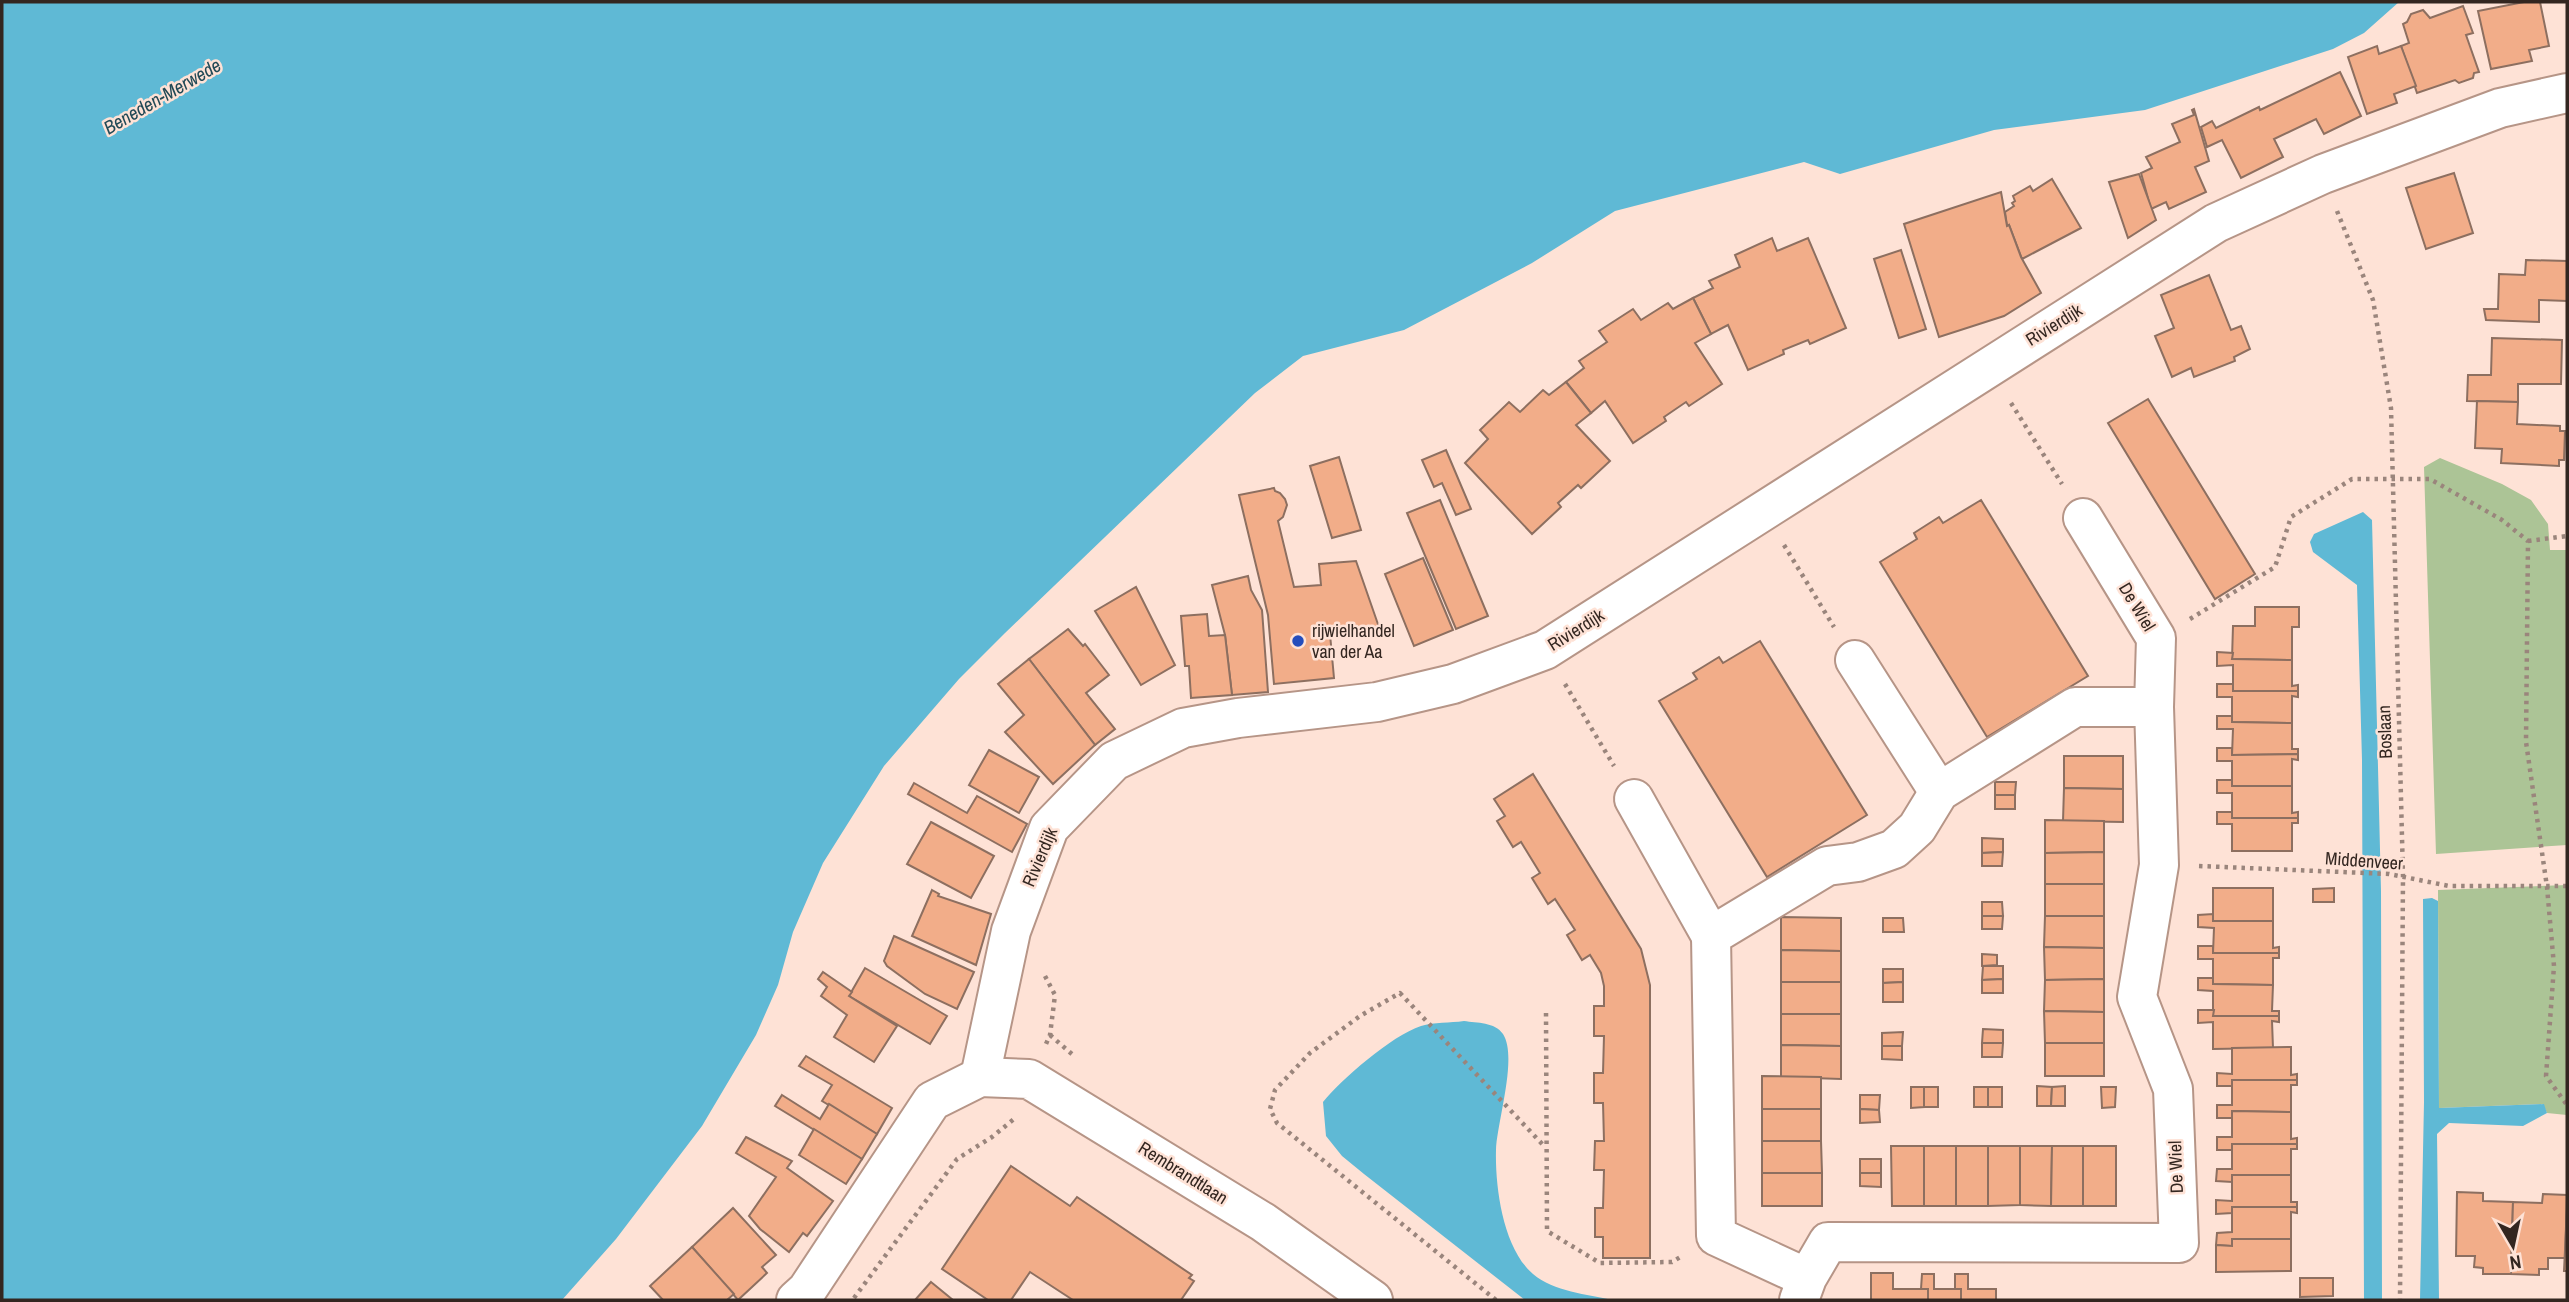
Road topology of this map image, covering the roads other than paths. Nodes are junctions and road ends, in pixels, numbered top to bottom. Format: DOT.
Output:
graph roads {
  1 [pos="2567,93"];
  2 [pos="2083,518"];
  3 [pos="1855,660"];
  4 [pos="2154,707"];
  5 [pos="1939,792"];
  6 [pos="1634,799"];
  7 [pos="1711,936"];
  8 [pos="980,1077"];
  9 [pos="1803,1289"];
  10 [pos="796,1300"];
  11 [pos="1373,1300"];
  1 -- 8 [label="street, Rivierdijk"];
  2 -- 4 [label="street, De Wiel"];
  3 -- 5 [label="street"];
  4 -- 5 [label="street"];
  4 -- 9 [label="street, De Wiel"];
  5 -- 7 [label="street"];
  6 -- 7 [label="street"];
  7 -- 9 [label="street, De Wiel"];
  8 -- 10 [label="street"];
  8 -- 11 [label="street, Rembrandtlaan"];
}
